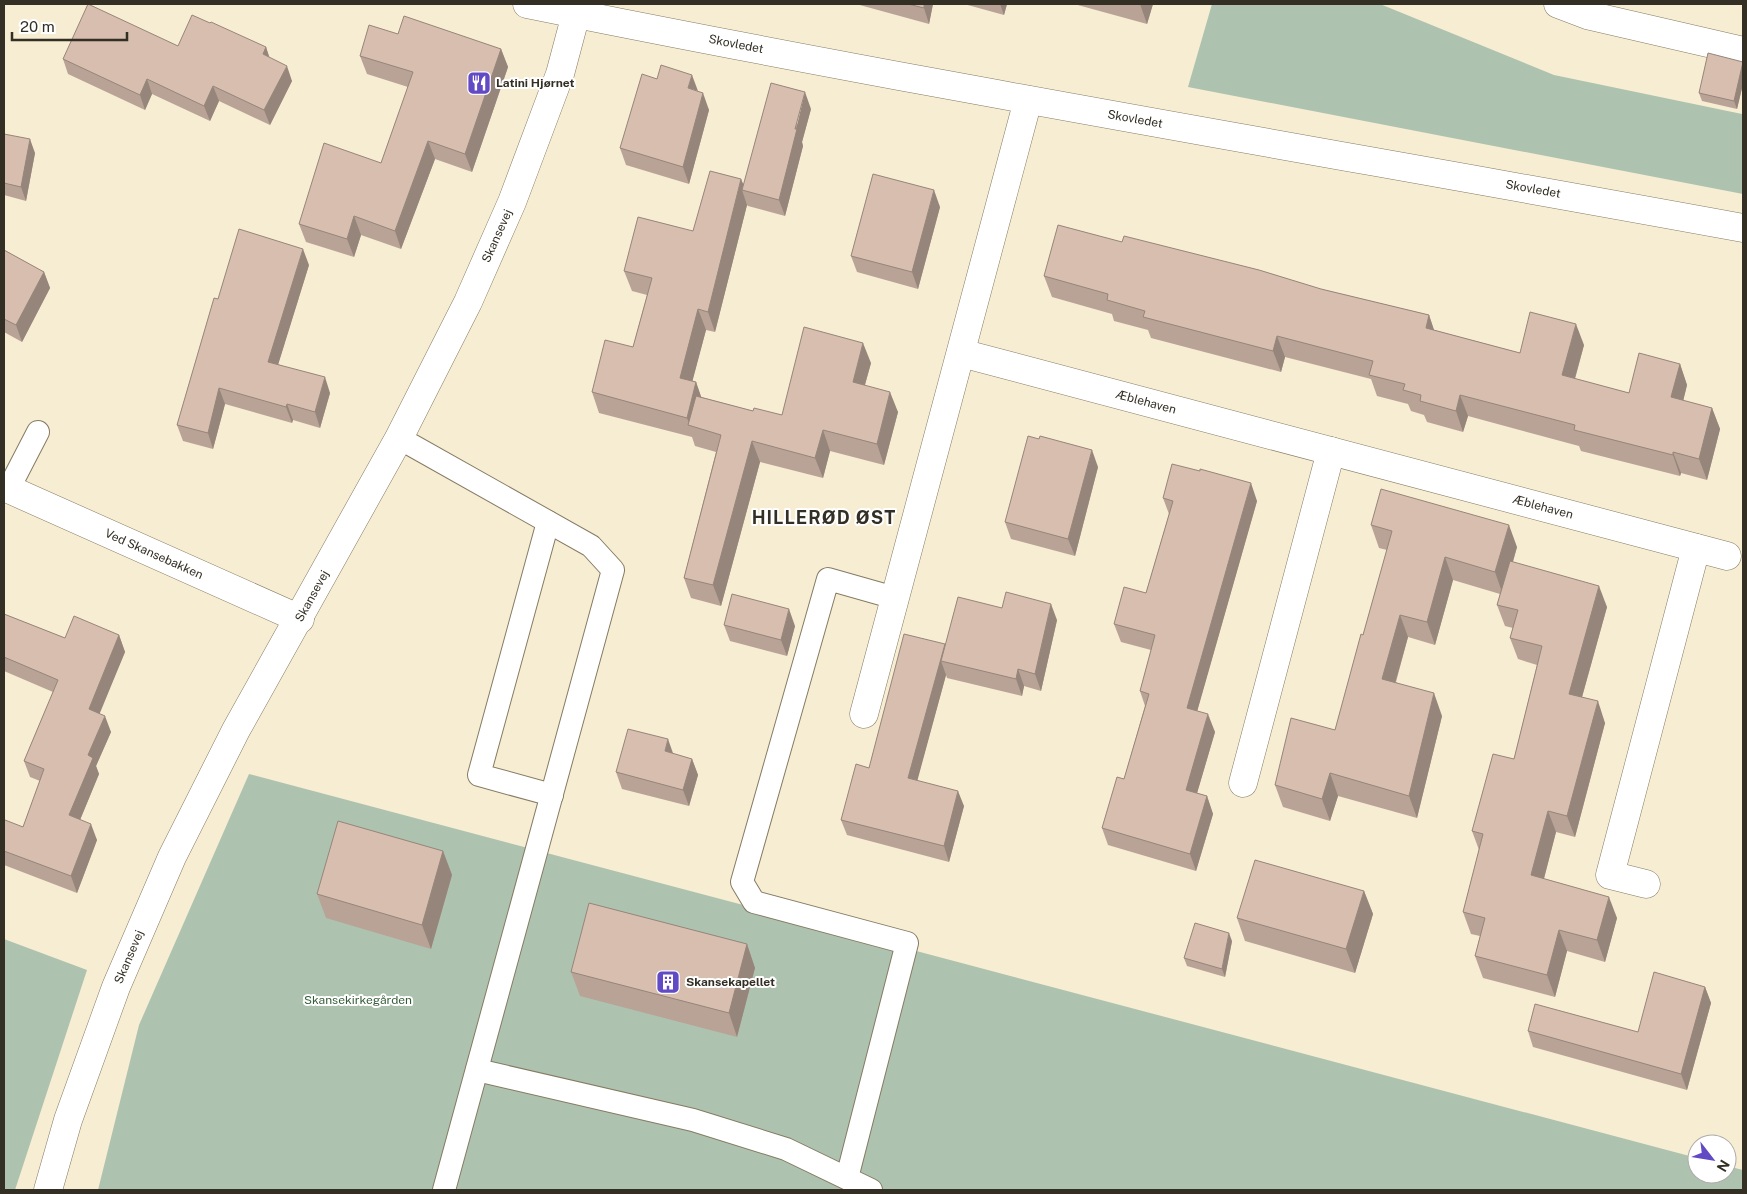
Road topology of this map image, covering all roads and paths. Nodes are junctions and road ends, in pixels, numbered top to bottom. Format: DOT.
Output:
graph roads {
  1 [pos="527,4"];
  2 [pos="1558,4"];
  3 [pos="578,9"];
  4 [pos="1743,51"];
  5 [pos="1028,100"];
  6 [pos="1743,228"];
  7 [pos="960,353"];
  8 [pos="38,432"];
  9 [pos="399,438"];
  10 [pos="1331,451"];
  11 [pos="6,488"];
  12 [pos="548,522"];
  13 [pos="1696,548"];
  14 [pos="1727,556"];
  15 [pos="895,598"];
  16 [pos="300,619"];
  17 [pos="864,714"];
  18 [pos="1243,783"];
  19 [pos="552,795"];
  20 [pos="1646,884"];
  21 [pos="477,1070"];
  22 [pos="847,1178"];
  23 [pos="48,1190"];
  24 [pos="444,1190"];
  25 [pos="871,1190"];
  1 -- 3 [label="street, Skovledet"];
  2 -- 4 [label="street"];
  3 -- 5 [label="street, Skovledet"];
  3 -- 9 [label="street, Skansevej"];
  5 -- 6 [label="street, Skovledet"];
  5 -- 7 [label="street"];
  7 -- 10 [label="street, Æblehaven"];
  7 -- 15 [label="street"];
  8 -- 11 [label="lane, Ved Skansebakken"];
  9 -- 12 [label="lane"];
  9 -- 16 [label="street, Skansevej"];
  10 -- 13 [label="street, Æblehaven"];
  10 -- 18 [label="street"];
  11 -- 16 [label="street, Ved Skansebakken"];
  12 -- 19 [label="lane"];
  12 -- 19 [label="lane"];
  13 -- 14 [label="street, Æblehaven"];
  13 -- 20 [label="street"];
  15 -- 17 [label="street"];
  15 -- 22 [label="lane"];
  16 -- 23 [label="street, Skansevej"];
  19 -- 21 [label="lane"];
  21 -- 22 [label="lane"];
  21 -- 24 [label="lane"];
  22 -- 25 [label="lane"];
}
